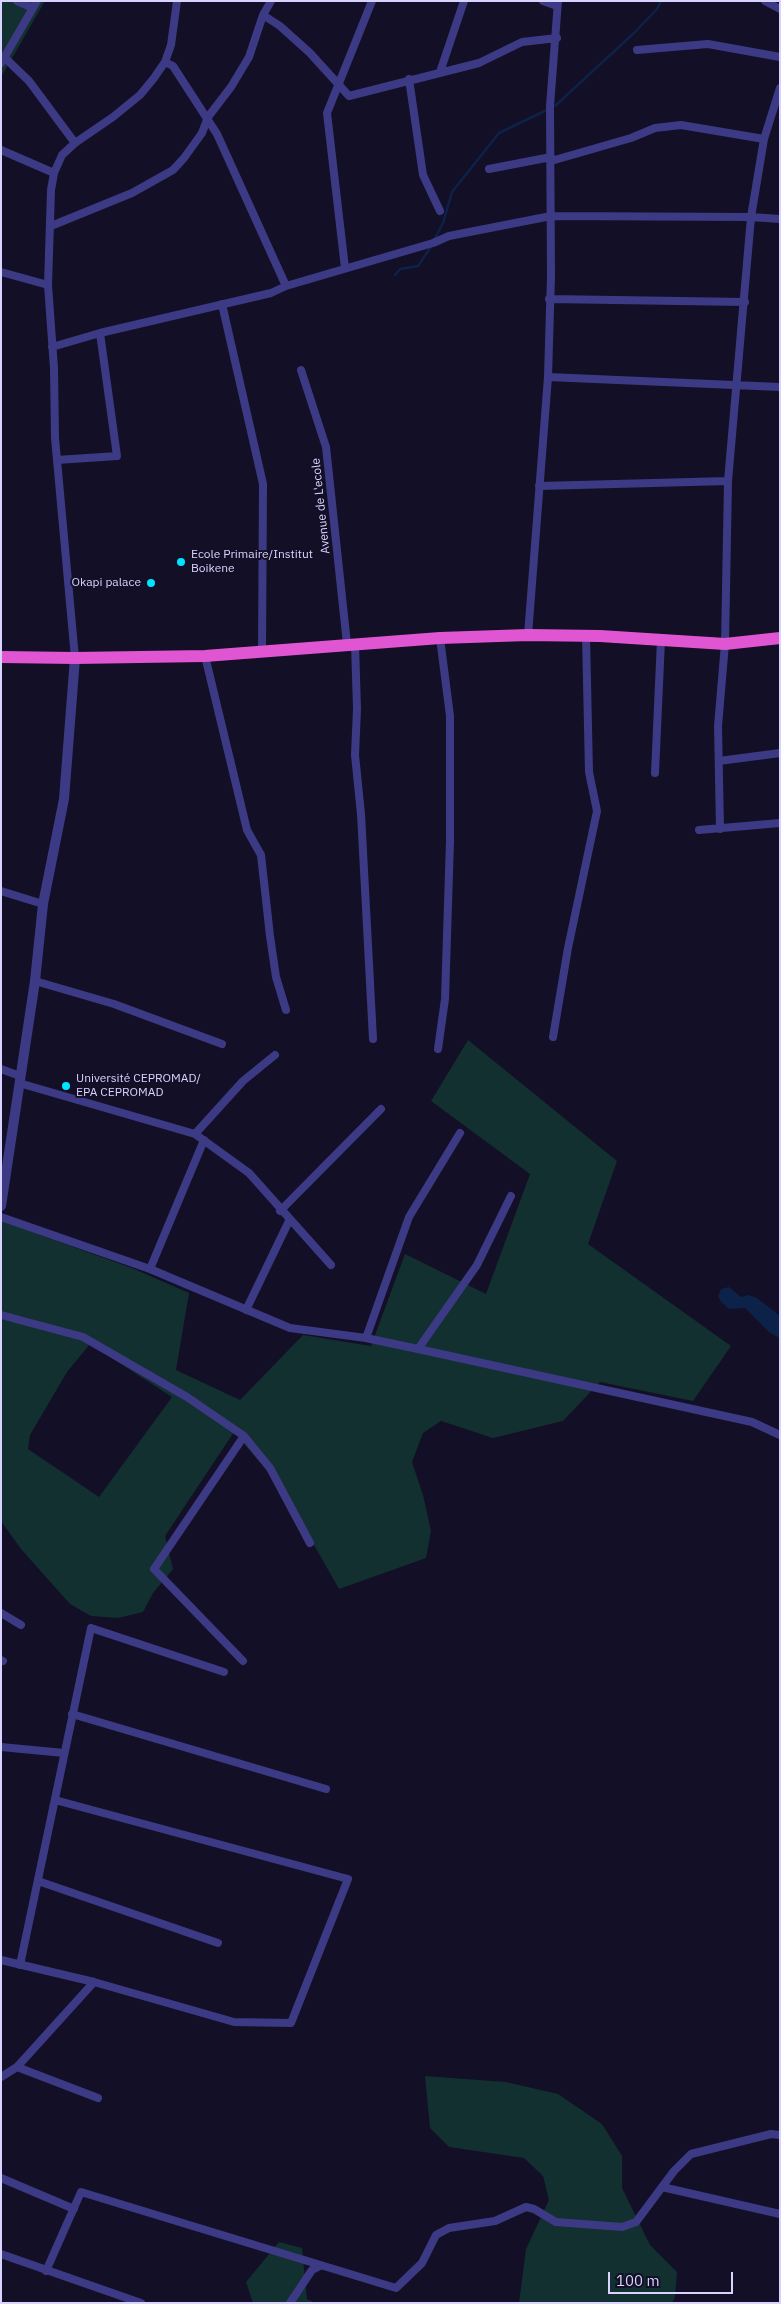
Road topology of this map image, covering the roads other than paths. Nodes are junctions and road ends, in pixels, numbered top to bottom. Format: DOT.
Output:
graph roads {
  1 [pos="17,1"];
  2 [pos="177,1"];
  3 [pos="270,1"];
  4 [pos="372,1"];
  5 [pos="464,1"];
  6 [pos="542,1"];
  7 [pos="765,1"];
  8 [pos="558,3"];
  9 [pos="35,4"];
  10 [pos="780,8"];
  11 [pos="263,15"];
  12 [pos="557,38"];
  13 [pos="637,50"];
  14 [pos="780,57"];
  15 [pos="3,60"];
  16 [pos="165,62"];
  17 [pos="440,72"];
  18 [pos="409,79"];
  19 [pos="338,83"];
  20 [pos="780,88"];
  21 [pos="208,117"];
  22 [pos="764,139"];
  23 [pos="75,143"];
  24 [pos="1,150"];
  25 [pos="551,159"];
  26 [pos="489,169"];
  27 [pos="54,173"];
  28 [pos="440,211"];
  29 [pos="551,216"];
  30 [pos="751,217"];
  31 [pos="780,219"];
  32 [pos="51,226"];
  33 [pos="345,268"];
  34 [pos="1,272"];
  35 [pos="48,285"];
  36 [pos="286,286"];
  37 [pos="549,299"];
  38 [pos="745,302"];
  39 [pos="222,304"];
  40 [pos="100,333"];
  41 [pos="52,347"];
  42 [pos="301,370"];
  43 [pos="548,377"];
  44 [pos="737,386"];
  45 [pos="780,387"];
  46 [pos="57,460"];
  47 [pos="728,481"];
  48 [pos="539,486"];
  49 [pos="528,635"];
  50 [pos="586,636"];
  51 [pos="440,638"];
  52 [pos="780,638"];
  53 [pos="661,640"];
  54 [pos="351,644"];
  55 [pos="725,644"];
  56 [pos="262,651"];
  57 [pos="205,656"];
  58 [pos="1,657"];
  59 [pos="75,658"];
  60 [pos="780,753"];
  61 [pos="719,761"];
  62 [pos="655,772"];
  63 [pos="780,823"];
  64 [pos="720,829"];
  65 [pos="699,830"];
  66 [pos="1,891"];
  67 [pos="43,904"];
  68 [pos="35,981"];
  69 [pos="286,1010"];
  70 [pos="553,1037"];
  71 [pos="373,1039"];
  72 [pos="222,1044"];
  73 [pos="438,1049"];
  74 [pos="275,1054"];
  75 [pos="1,1070"];
  76 [pos="20,1079"];
  77 [pos="381,1109"];
  78 [pos="460,1133"];
  79 [pos="195,1134"];
  80 [pos="204,1140"];
  81 [pos="511,1196"];
  82 [pos="1,1205"];
  83 [pos="280,1211"];
  84 [pos="1,1217"];
  85 [pos="289,1221"];
  86 [pos="331,1265"];
  87 [pos="150,1269"];
  88 [pos="246,1310"];
  89 [pos="1,1315"];
  90 [pos="366,1338"];
  91 [pos="418,1349"];
  92 [pos="780,1435"];
  93 [pos="244,1436"];
  94 [pos="310,1543"];
  95 [pos="1,1613"];
  96 [pos="21,1625"];
  97 [pos="243,1661"];
  98 [pos="224,1672"];
  99 [pos="72,1714"];
  100 [pos="1,1748"];
  101 [pos="64,1753"];
  102 [pos="326,1789"];
  103 [pos="55,1800"];
  104 [pos="38,1881"];
  105 [pos="218,1943"];
  106 [pos="1,1961"];
  107 [pos="20,1965"];
  108 [pos="94,1982"];
  109 [pos="17,2067"];
  110 [pos="1,2078"];
  111 [pos="98,2098"];
  112 [pos="780,2135"];
  113 [pos="1,2178"];
  114 [pos="662,2187"];
  115 [pos="74,2209"];
  116 [pos="780,2214"];
  117 [pos="1,2254"];
  118 [pos="320,2266"];
  119 [pos="46,2270"];
  120 [pos="141,2303"];
  121 [pos="290,2303"];
  1 -- 9 [label="street"];
  2 -- 16 [label="street"];
  3 -- 11 [label="street"];
  4 -- 19 [label="street"];
  5 -- 17 [label="street"];
  6 -- 8 [label="street"];
  7 -- 10 [label="street"];
  8 -- 12 [label="street"];
  9 -- 15 [label="street"];
  11 -- 19 [label="street"];
  11 -- 21 [label="street"];
  12 -- 17 [label="street"];
  12 -- 25 [label="street"];
  13 -- 14 [label="street"];
  15 -- 23 [label="street"];
  16 -- 21 [label="street"];
  16 -- 23 [label="street"];
  17 -- 18 [label="street"];
  18 -- 19 [label="street"];
  18 -- 28 [label="street"];
  19 -- 33 [label="street"];
  20 -- 22 [label="street"];
  21 -- 32 [label="street"];
  21 -- 36 [label="street"];
  22 -- 25 [label="street"];
  22 -- 30 [label="street"];
  23 -- 27 [label="street"];
  24 -- 27 [label="street"];
  25 -- 26 [label="street"];
  25 -- 29 [label="street"];
  27 -- 32 [label="street"];
  29 -- 30 [label="street"];
  29 -- 33 [label="street"];
  29 -- 37 [label="street"];
  30 -- 31 [label="street"];
  30 -- 38 [label="street"];
  32 -- 35 [label="street"];
  33 -- 36 [label="street"];
  34 -- 35 [label="street"];
  35 -- 41 [label="street"];
  36 -- 39 [label="street"];
  37 -- 38 [label="street"];
  37 -- 43 [label="street"];
  38 -- 44 [label="street"];
  39 -- 40 [label="street"];
  39 -- 56 [label="street"];
  40 -- 41 [label="street"];
  40 -- 46 [label="street"];
  41 -- 46 [label="street"];
  42 -- 54 [label="street, Avenue de L'ecole"];
  43 -- 44 [label="street"];
  43 -- 48 [label="street"];
  44 -- 45 [label="street"];
  44 -- 47 [label="street"];
  46 -- 59 [label="street"];
  47 -- 48 [label="street"];
  47 -- 55 [label="street"];
  48 -- 49 [label="street"];
  49 -- 50 [label="highway"];
  49 -- 51 [label="highway"];
  50 -- 53 [label="highway"];
  50 -- 70 [label="street"];
  51 -- 54 [label="highway"];
  51 -- 73 [label="street"];
  52 -- 55 [label="highway"];
  53 -- 55 [label="highway"];
  53 -- 62 [label="street"];
  54 -- 56 [label="highway"];
  54 -- 71 [label="street, Avenue de L'ecole"];
  55 -- 61 [label="street"];
  56 -- 57 [label="highway"];
  57 -- 59 [label="highway"];
  57 -- 69 [label="street"];
  58 -- 59 [label="highway"];
  59 -- 67 [label="street"];
  60 -- 61 [label="street"];
  61 -- 64 [label="street"];
  63 -- 64 [label="street"];
  64 -- 65 [label="street"];
  66 -- 67 [label="street"];
  67 -- 68 [label="street"];
  68 -- 72 [label="street"];
  68 -- 76 [label="street"];
  74 -- 79 [label="street"];
  75 -- 76 [label="street"];
  76 -- 79 [label="street"];
  76 -- 82 [label="street"];
  77 -- 83 [label="street"];
  78 -- 90 [label="street"];
  79 -- 80 [label="street"];
  80 -- 83 [label="street"];
  80 -- 87 [label="street"];
  81 -- 91 [label="street"];
  83 -- 85 [label="street"];
  84 -- 87 [label="street"];
  85 -- 86 [label="street"];
  85 -- 88 [label="street"];
  87 -- 88 [label="street"];
  88 -- 90 [label="street"];
  89 -- 93 [label="street"];
  90 -- 91 [label="street"];
  91 -- 92 [label="street"];
  93 -- 94 [label="street"];
  93 -- 97 [label="street"];
  95 -- 96 [label="street"];
  98 -- 99 [label="street"];
  99 -- 101 [label="street"];
  99 -- 102 [label="street"];
  100 -- 101 [label="street"];
  101 -- 103 [label="street"];
  103 -- 104 [label="street"];
  103 -- 108 [label="street"];
  104 -- 105 [label="street"];
  104 -- 107 [label="street"];
  106 -- 107 [label="street"];
  107 -- 108 [label="street"];
  108 -- 109 [label="street"];
  109 -- 110 [label="street"];
  109 -- 111 [label="street"];
  112 -- 114 [label="street"];
  113 -- 115 [label="street"];
  114 -- 116 [label="street"];
  114 -- 118 [label="street"];
  115 -- 118 [label="street"];
  115 -- 119 [label="street"];
  117 -- 119 [label="street"];
  118 -- 121 [label="street"];
  119 -- 120 [label="street"];
}
